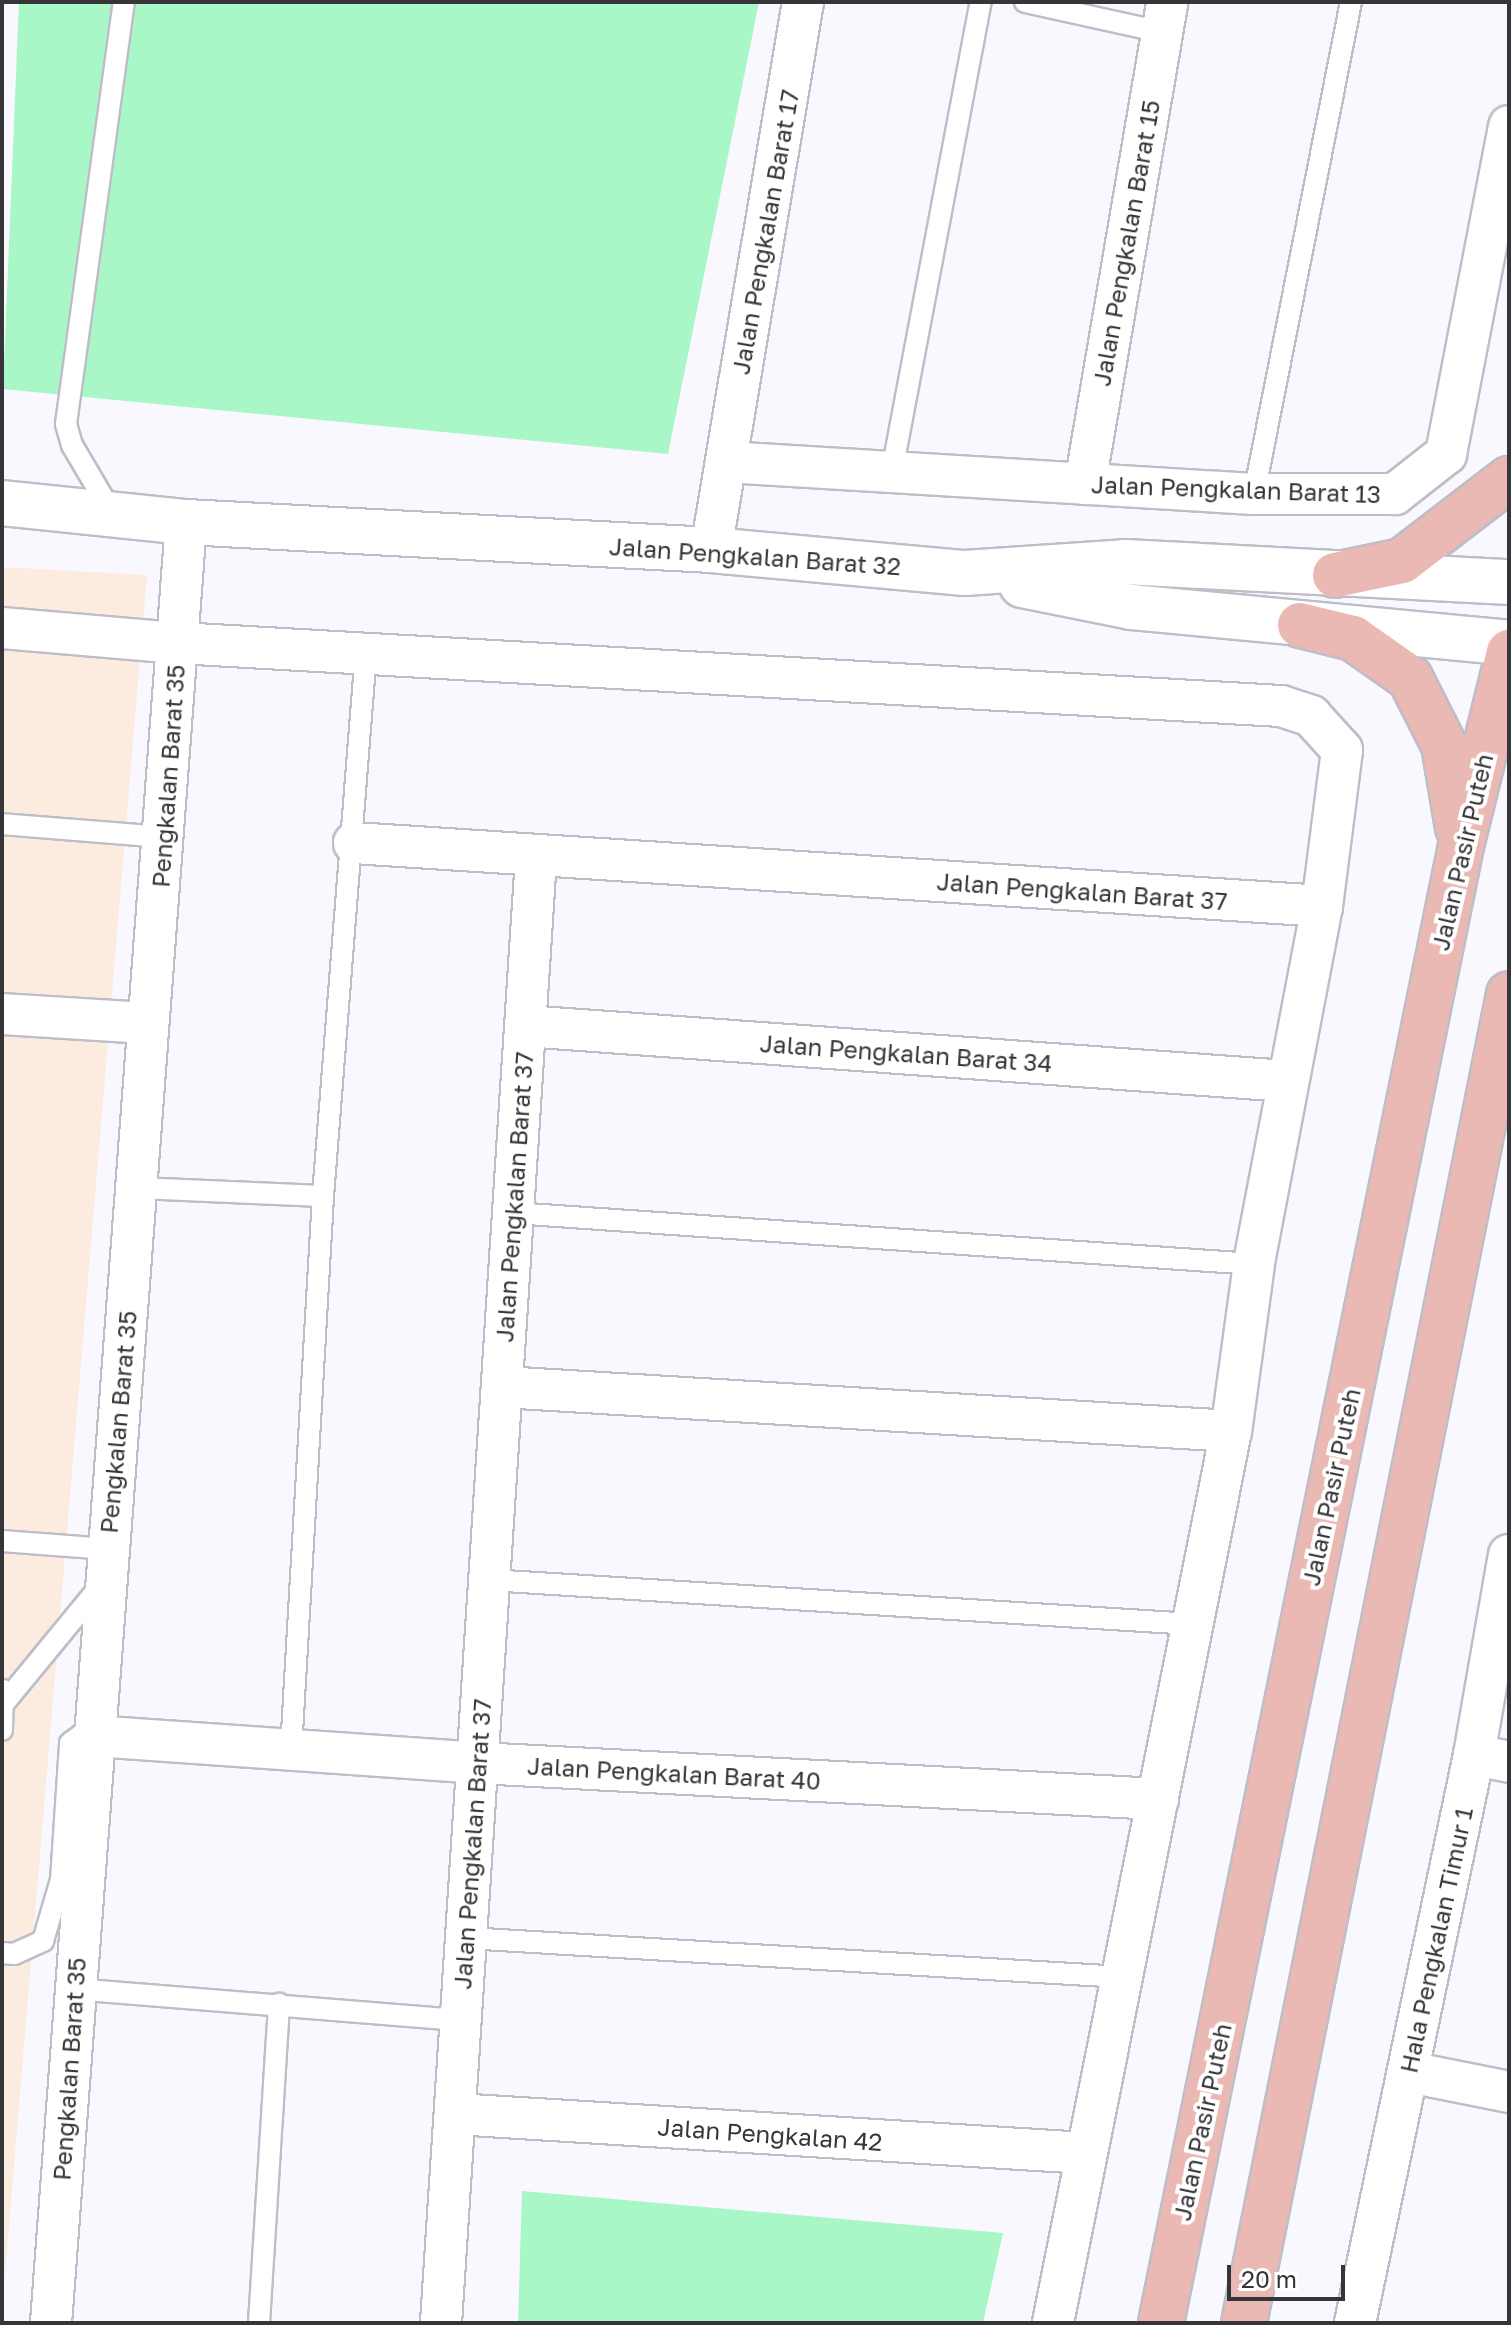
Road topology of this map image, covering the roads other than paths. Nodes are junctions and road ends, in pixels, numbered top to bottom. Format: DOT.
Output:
graph roads {
  1 [pos="124,2"];
  2 [pos="803,2"];
  3 [pos="981,2"];
  4 [pos="1025,2"];
  5 [pos="1351,2"];
  6 [pos="1165,17"];
  7 [pos="1509,126"];
  8 [pos="726,462"];
  9 [pos="892,471"];
  10 [pos="1509,479"];
  11 [pos="1085,484"];
  12 [pos="1254,494"];
  13 [pos="2,503"];
  14 [pos="112,513"];
  15 [pos="186,522"];
  16 [pos="711,550"];
  17 [pos="965,573"];
  18 [pos="1335,575"];
  19 [pos="1509,582"];
  20 [pos="1300,625"];
  21 [pos="2,628"];
  22 [pos="178,643"];
  23 [pos="1509,643"];
  24 [pos="366,652"];
  25 [pos="1509,652"];
  26 [pos="2,824"];
  27 [pos="165,837"];
  28 [pos="354,843"];
  29 [pos="1461,846"];
  30 [pos="536,857"];
  31 [pos="1322,906"];
  32 [pos="1509,994"];
  33 [pos="2,1014"];
  34 [pos="146,1023"];
  35 [pos="525,1026"];
  36 [pos="1287,1081"];
  37 [pos="137,1188"];
  38 [pos="323,1196"];
  39 [pos="513,1213"];
  40 [pos="1254,1264"];
  41 [pos="502,1387"];
  42 [pos="1231,1431"];
  43 [pos="2,1541"];
  44 [pos="1509,1555"];
  45 [pos="107,1564"];
  46 [pos="489,1580"];
  47 [pos="1193,1624"];
  48 [pos="3,1694"];
  49 [pos="2,1730"];
  50 [pos="94,1736"];
  51 [pos="291,1750"];
  52 [pos="1492,1758"];
  53 [pos="478,1763"];
  54 [pos="1158,1799"];
  55 [pos="466,1938"];
  56 [pos="2,1953"];
  57 [pos="1123,1977"];
  58 [pos="74,1989"];
  59 [pos="279,2004"];
  60 [pos="461,2020"];
  61 [pos="1409,2072"];
  62 [pos="1509,2092"];
  63 [pos="455,2114"];
  64 [pos="1086,2153"];
  65 [pos="1262,2239"];
  66 [pos="51,2323"];
  67 [pos="259,2323"];
  68 [pos="441,2323"];
  69 [pos="1053,2323"];
  70 [pos="1161,2323"];
  71 [pos="1244,2323"];
  72 [pos="1271,2323"];
  73 [pos="1355,2323"];
  1 -- 14 [label="lane"];
  2 -- 8 [label="street, Jalan Pengkalan Barat 17"];
  3 -- 9 [label="lane"];
  4 -- 6 [label="lane"];
  5 -- 12 [label="lane"];
  6 -- 11 [label="street, Jalan Pengkalan Barat 15"];
  7 -- 12 [label="street, Jalan Pengkalan Barat 13"];
  8 -- 9 [label="street, Jalan Pengkalan Barat 13"];
  8 -- 16 [label="street, Jalan Pengkalan Barat 17"];
  9 -- 11 [label="street, Jalan Pengkalan Barat 13"];
  10 -- 18 [label="main road"];
  11 -- 12 [label="street, Jalan Pengkalan Barat 13"];
  13 -- 14 [label="street, Jalan Pengkalan Barat 32"];
  14 -- 15 [label="street, Jalan Pengkalan Barat 32"];
  15 -- 16 [label="street, Jalan Pengkalan Barat 32"];
  15 -- 22 [label="street, Pengkalan Barat 35"];
  16 -- 17 [label="street, Jalan Pengkalan Barat 32"];
  17 -- 18 [label="street, Jalan Pengkalan Barat 32"];
  17 -- 20 [label="street"];
  18 -- 19 [label="street, Jalan Pengkalan Barat 32"];
  20 -- 23 [label="street"];
  20 -- 29 [label="main road"];
  21 -- 22 [label="street"];
  22 -- 24 [label="street"];
  22 -- 27 [label="street, Pengkalan Barat 35"];
  24 -- 28 [label="lane"];
  24 -- 31 [label="street"];
  25 -- 29 [label="main road, Jalan Pasir Puteh"];
  26 -- 27 [label="lane"];
  27 -- 34 [label="street, Pengkalan Barat 35"];
  28 -- 30 [label="street"];
  28 -- 38 [label="lane"];
  29 -- 70 [label="main road, Jalan Pasir Puteh"];
  30 -- 31 [label="street, Jalan Pengkalan Barat 37"];
  30 -- 35 [label="street, Jalan Pengkalan Barat 37"];
  31 -- 36 [label="street"];
  32 -- 65 [label="main road"];
  33 -- 34 [label="street"];
  34 -- 37 [label="street, Pengkalan Barat 35"];
  35 -- 36 [label="street, Jalan Pengkalan Barat 34"];
  35 -- 39 [label="street, Jalan Pengkalan Barat 37"];
  36 -- 40 [label="street"];
  37 -- 38 [label="lane"];
  37 -- 45 [label="street, Pengkalan Barat 35"];
  38 -- 51 [label="lane"];
  39 -- 40 [label="lane"];
  39 -- 41 [label="street, Jalan Pengkalan Barat 37"];
  40 -- 42 [label="street"];
  41 -- 42 [label="street"];
  41 -- 46 [label="street, Jalan Pengkalan Barat 37"];
  42 -- 47 [label="street"];
  43 -- 45 [label="lane"];
  44 -- 52 [label="street, Hala Pengkalan Timur 1"];
  45 -- 48 [label="lane"];
  45 -- 50 [label="street, Pengkalan Barat 35"];
  46 -- 47 [label="lane"];
  46 -- 53 [label="street, Jalan Pengkalan Barat 37"];
  47 -- 54 [label="street"];
  48 -- 49 [label="lane"];
  50 -- 51 [label="street, Jalan Pengkalan Barat 40"];
  50 -- 56 [label="lane"];
  50 -- 58 [label="street, Pengkalan Barat 35"];
  51 -- 53 [label="street, Jalan Pengkalan Barat 40"];
  52 -- 61 [label="street, Hala Pengkalan Timur 1"];
  53 -- 54 [label="street, Jalan Pengkalan Barat 40"];
  53 -- 55 [label="street, Jalan Pengkalan Barat 37"];
  54 -- 57 [label="street"];
  55 -- 57 [label="lane"];
  55 -- 60 [label="street, Jalan Pengkalan Barat 37"];
  57 -- 64 [label="street"];
  58 -- 59 [label="lane"];
  58 -- 66 [label="street, Pengkalan Barat 35"];
  59 -- 60 [label="lane"];
  59 -- 67 [label="lane"];
  60 -- 63 [label="street, Jalan Pengkalan Barat 37"];
  61 -- 62 [label="street"];
  61 -- 73 [label="street, Hala Pengkalan Timur 1"];
  63 -- 64 [label="street, Jalan Pengkalan 42"];
  63 -- 68 [label="street, Jalan Pengkalan Barat 37"];
  64 -- 69 [label="street"];
  65 -- 71 [label="main road"];
  65 -- 72 [label="main road"];
}
